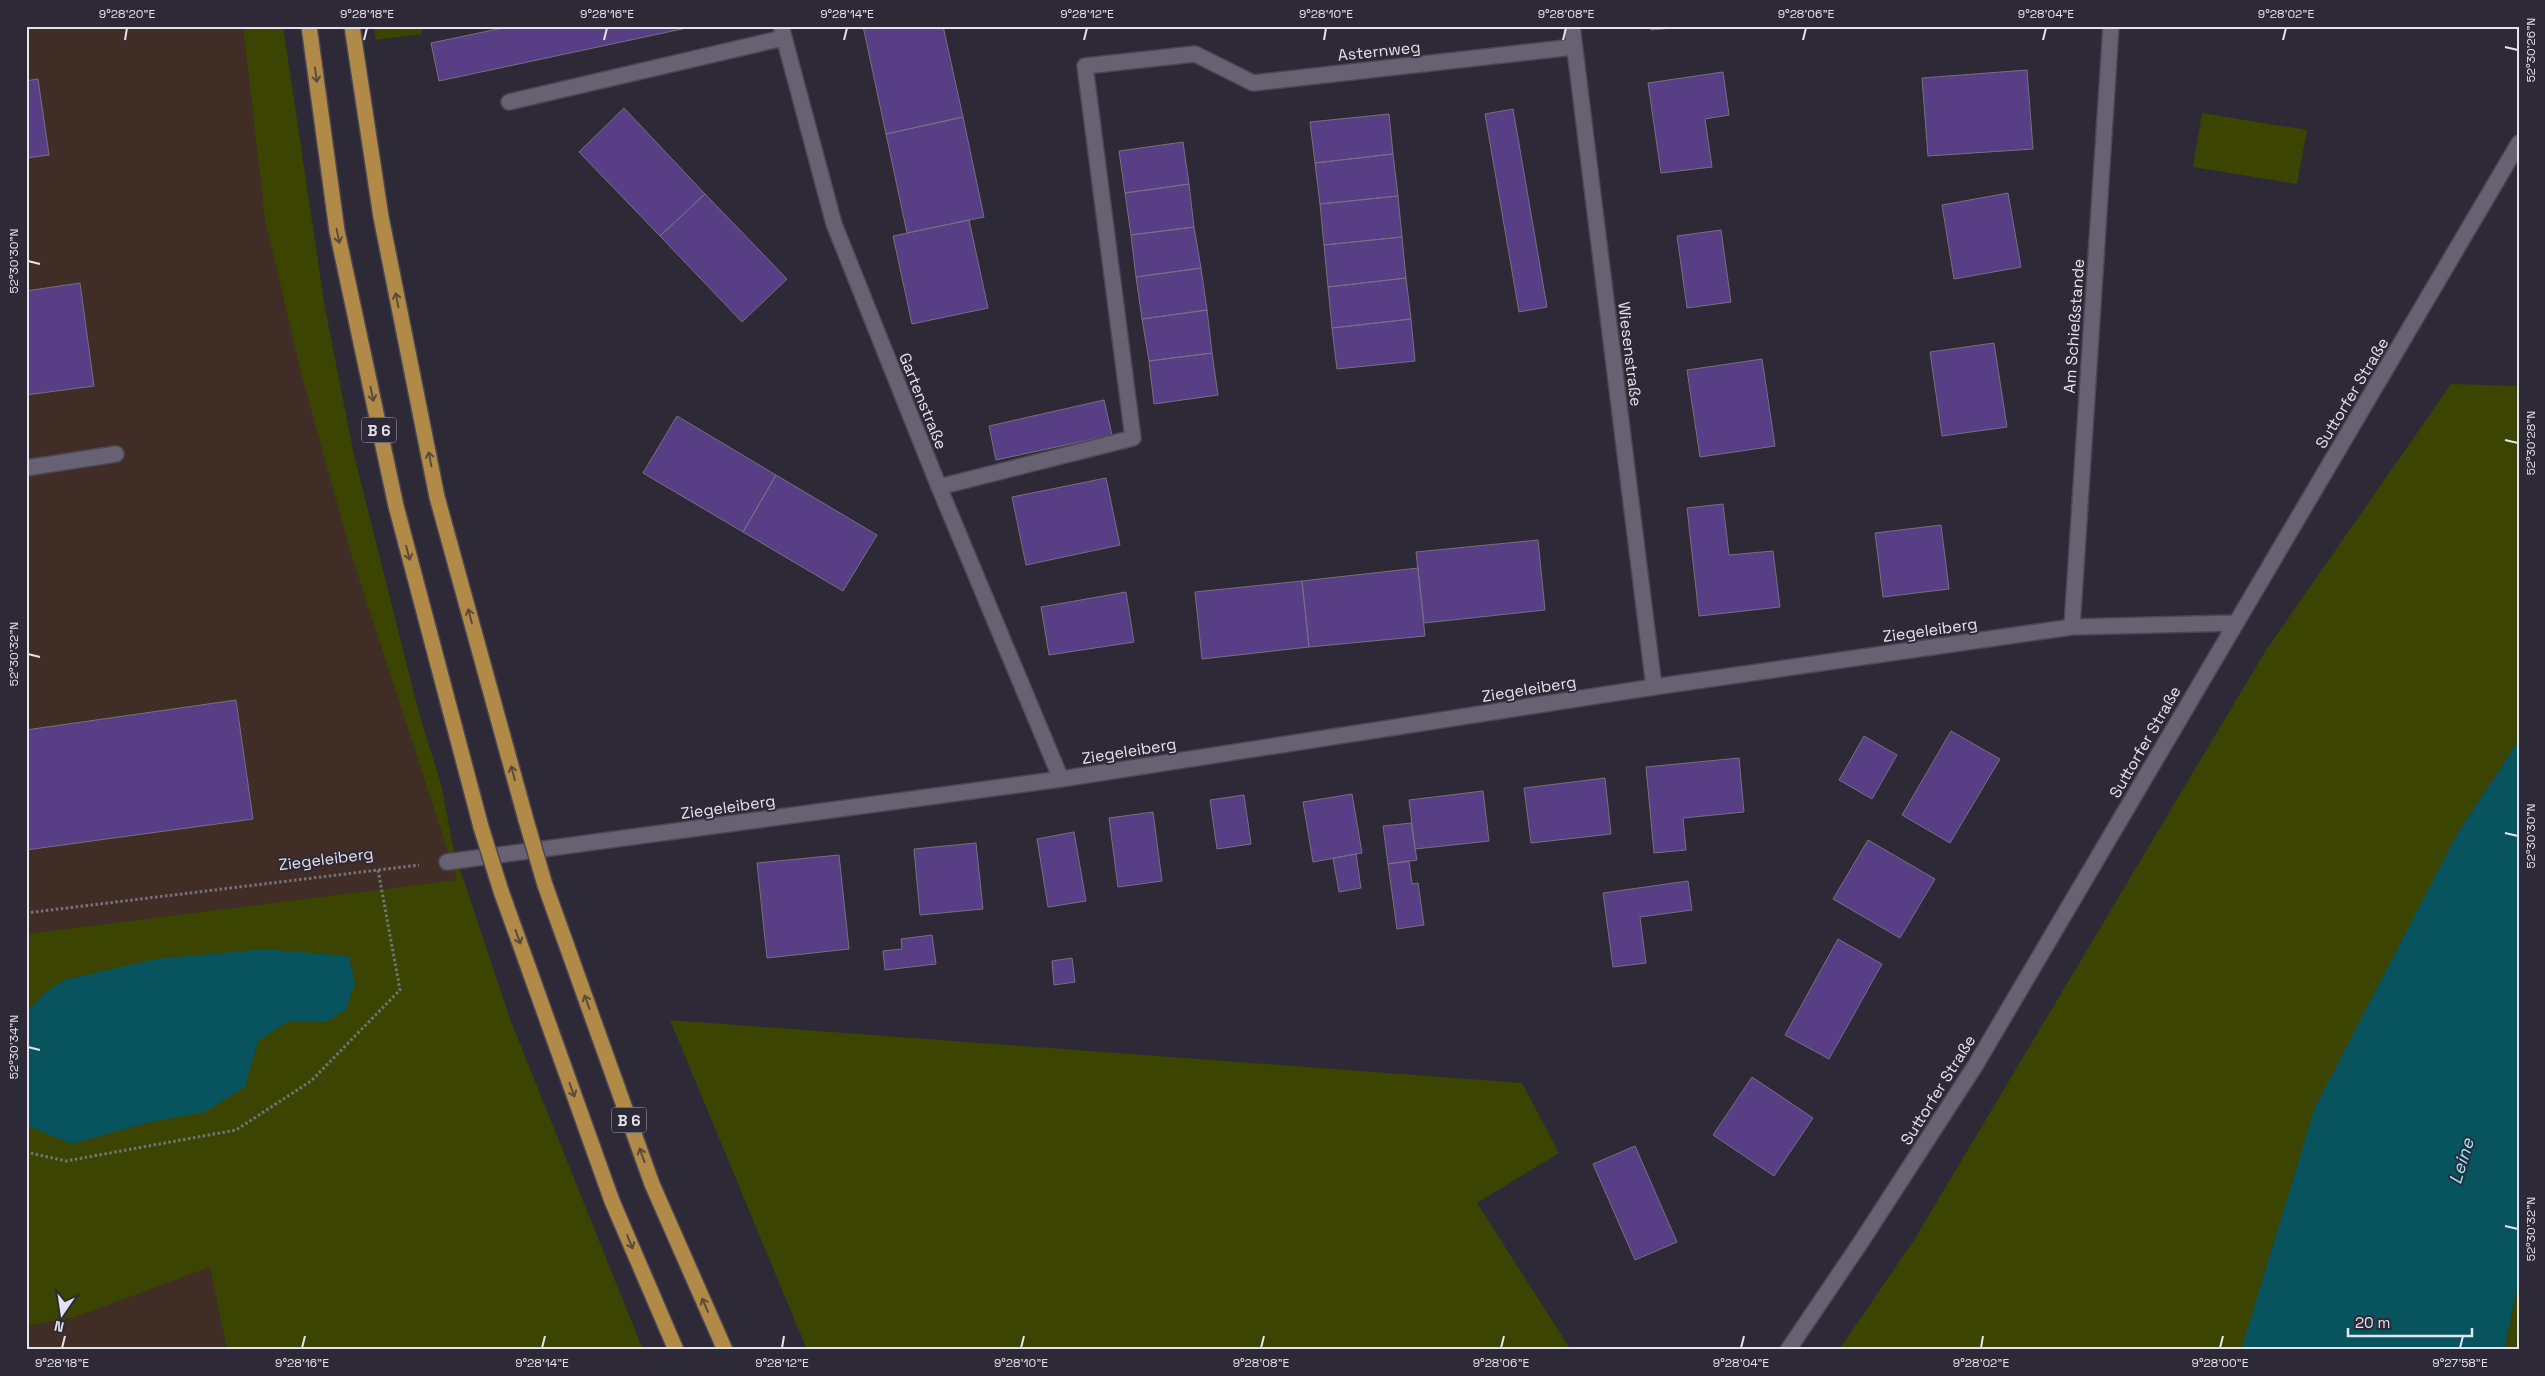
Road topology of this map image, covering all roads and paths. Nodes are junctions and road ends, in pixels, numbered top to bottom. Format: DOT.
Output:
graph roads {
  1 [pos="309,26"];
  2 [pos="352,26"];
  3 [pos="1572,26"];
  4 [pos="2111,26"];
  5 [pos="782,32"];
  6 [pos="1574,47"];
  7 [pos="509,102"];
  8 [pos="2519,144"];
  9 [pos="116,454"];
  10 [pos="26,468"];
  11 [pos="939,488"];
  12 [pos="2235,623"];
  13 [pos="2072,627"];
  14 [pos="1654,687"];
  15 [pos="1061,780"];
  16 [pos="447,862"];
  17 [pos="378,870"];
  18 [pos="26,913"];
  19 [pos="26,1152"];
  20 [pos="676,1350"];
  21 [pos="725,1350"];
  22 [pos="1788,1350"];
  1 -- 20 [label="highway, B 6, one-way, bridge"];
  21 -- 2 [label="highway, B 6, one-way, bridge"];
  3 -- 6 [label="street, Wiesenstraße"];
  4 -- 13 [label="street, Am Schießstande"];
  5 -- 7 [label="street"];
  5 -- 11 [label="street, Gartenstraße"];
  6 -- 11 [label="street, Asternweg"];
  6 -- 14 [label="street, Wiesenstraße"];
  8 -- 12 [label="street, Suttorfer Straße"];
  9 -- 10 [label="street"];
  11 -- 15 [label="street, Gartenstraße"];
  12 -- 13 [label="street, Ziegeleiberg"];
  12 -- 22 [label="street, Suttorfer Straße"];
  13 -- 14 [label="street, Ziegeleiberg"];
  14 -- 15 [label="street, Ziegeleiberg"];
  15 -- 16 [label="street, Ziegeleiberg"];
  16 -- 17 [label="path, Ziegeleiberg"];
  17 -- 18 [label="path, Ziegeleiberg"];
  17 -- 19 [label="path"];
}
